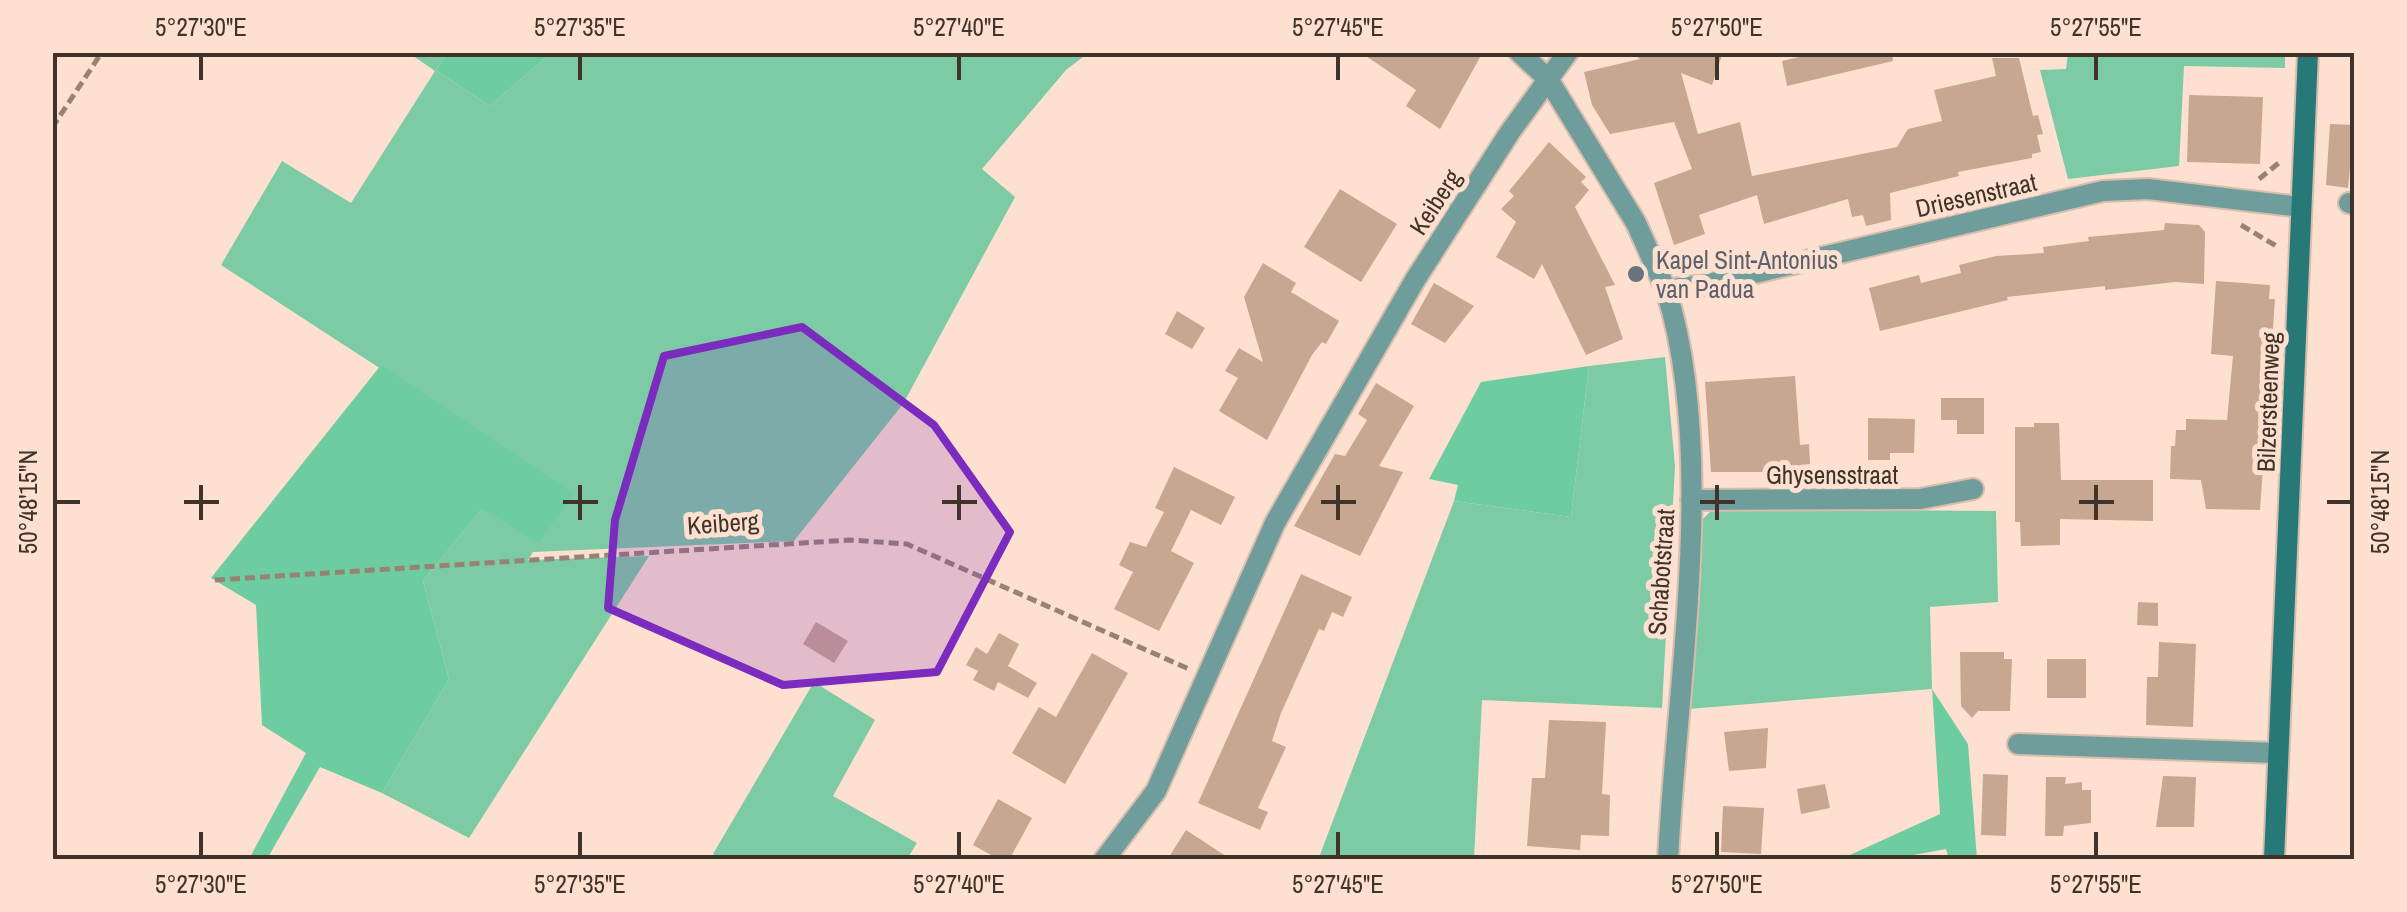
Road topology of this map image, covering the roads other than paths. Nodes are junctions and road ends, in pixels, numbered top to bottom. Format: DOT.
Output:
graph roads {
  1 [pos="1519,52"];
  2 [pos="1568,52"];
  3 [pos="2308,52"];
  4 [pos="1548,79"];
  5 [pos="2301,207"];
  6 [pos="1666,290"];
  7 [pos="1973,489"];
  8 [pos="1691,500"];
  9 [pos="2018,744"];
  10 [pos="2278,753"];
  11 [pos="1104,860"];
  12 [pos="1668,860"];
  13 [pos="2274,860"];
  1 -- 4 [label="street, Schabotstraat"];
  2 -- 4 [label="street, Keiberg"];
  3 -- 5 [label="main road, Bilzersteenweg"];
  4 -- 6 [label="street, Schabotstraat"];
  4 -- 11 [label="street, Keiberg"];
  5 -- 6 [label="street, Driesenstraat"];
  5 -- 10 [label="main road, Bilzersteenweg"];
  6 -- 8 [label="street, Schabotstraat"];
  7 -- 8 [label="street, Ghysensstraat"];
  8 -- 12 [label="street, Schabotstraat"];
  9 -- 10 [label="street"];
  10 -- 13 [label="main road, Bilzersteenweg"];
}
